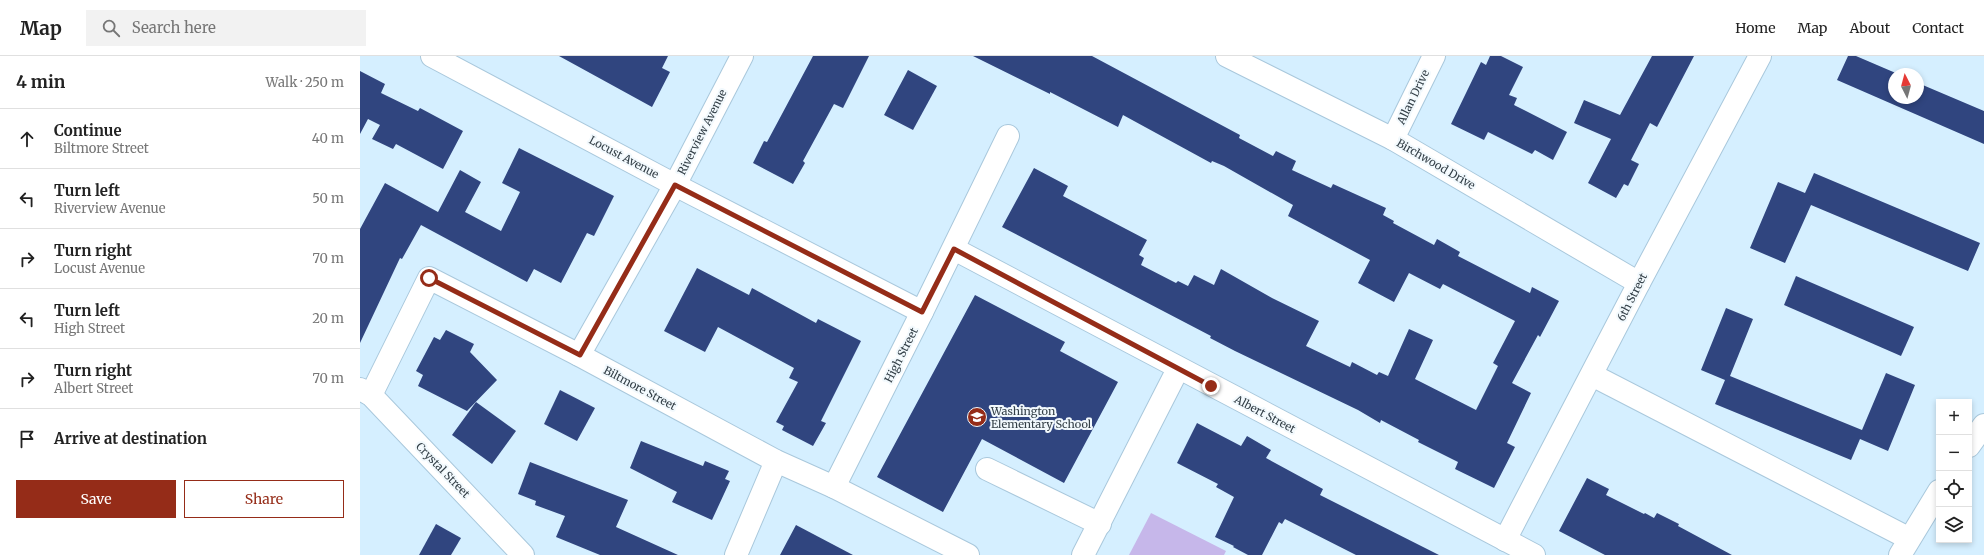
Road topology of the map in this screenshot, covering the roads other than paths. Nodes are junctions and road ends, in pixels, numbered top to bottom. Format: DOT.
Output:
graph roads {
  1 [pos="432,56"];
  2 [pos="742,56"];
  3 [pos="1227,56"];
  4 [pos="1434,56"];
  5 [pos="1760,56"];
  6 [pos="1008,136"];
  7 [pos="1393,139"];
  8 [pos="675,185"];
  9 [pos="954,249"];
  10 [pos="1639,283"];
  11 [pos="922,312"];
  12 [pos="580,355"];
  13 [pos="1178,369"];
  14 [pos="1592,375"];
  15 [pos="365,392"];
  16 [pos="1984,425"];
  17 [pos="1972,442"];
  18 [pos="776,461"];
  19 [pos="987,469"];
  20 [pos="834,487"];
  21 [pos="1936,496"];
  22 [pos="1100,524"];
  23 [pos="1505,540"];
  24 [pos="1904,547"];
  25 [pos="523,555"];
  26 [pos="736,555"];
  27 [pos="968,555"];
  28 [pos="1084,555"];
  29 [pos="1534,555"];
  1 -- 8 [label="street, Locust Avenue"];
  2 -- 8 [label="street, Riverview Avenue"];
  3 -- 7 [label="street, Birchwood Drive"];
  4 -- 7 [label="street, Allan Drive"];
  5 -- 10 [label="street, 6th Street"];
  6 -- 9 [label="street, High Street"];
  7 -- 10 [label="street, Birchwood Drive"];
  8 -- 11 [label="street, Locust Avenue"];
  8 -- 12 [label="street, Riverview Avenue"];
  9 -- 11 [label="street, High Street"];
  9 -- 13 [label="street, Albert Street"];
  10 -- 14 [label="street, 6th Street"];
  11 -- 20 [label="street, High Street"];
  12 -- 15 [label="street, Biltmore Street"];
  12 -- 18 [label="street, Biltmore Street"];
  13 -- 22 [label="street"];
  13 -- 23 [label="street, Albert Street"];
  14 -- 23 [label="street, 6th Street"];
  14 -- 24 [label="street"];
  15 -- 25 [label="street, Crystal Street"];
  16 -- 17 [label="street"];
  18 -- 20 [label="street, Biltmore Street"];
  18 -- 26 [label="street"];
  19 -- 22 [label="street"];
  20 -- 27 [label="street, Biltmore Street"];
  21 -- 24 [label="street"];
  22 -- 28 [label="street"];
  23 -- 29 [label="street, Albert Street"];
}
